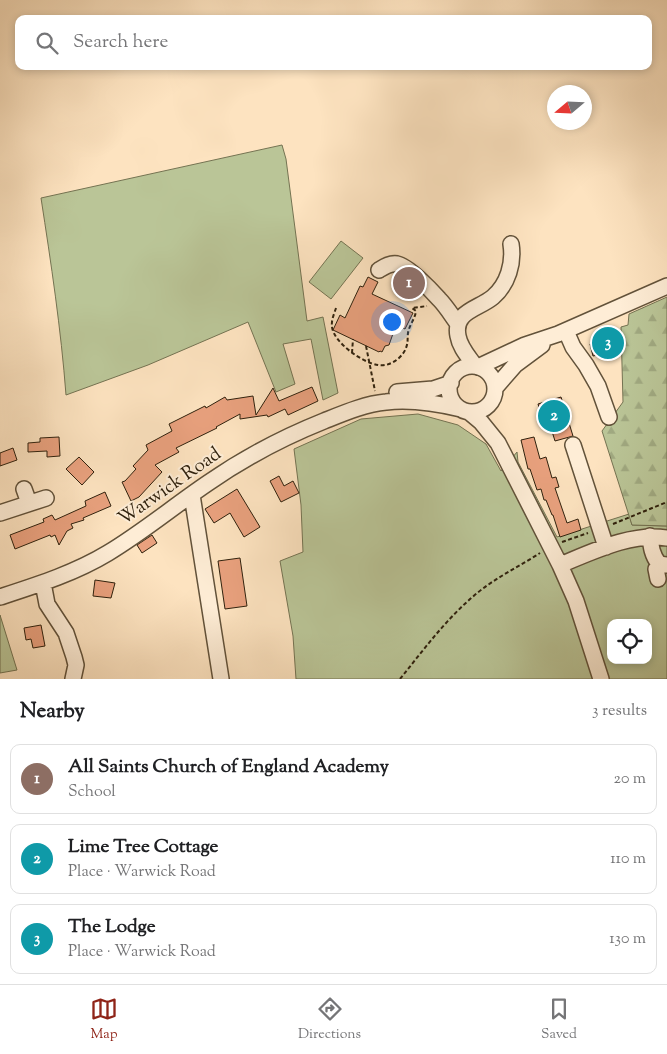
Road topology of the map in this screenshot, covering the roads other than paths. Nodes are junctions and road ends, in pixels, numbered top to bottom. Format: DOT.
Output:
graph roads {
  1 [pos="511,244"];
  2 [pos="379,270"];
  3 [pos="667,286"];
  4 [pos="458,324"];
  5 [pos="562,332"];
  6 [pos="461,347"];
  7 [pos="476,367"];
  8 [pos="453,378"];
  9 [pos="494,393"];
  10 [pos="362,407"];
  11 [pos="465,410"];
  12 [pos="609,417"];
  13 [pos="498,443"];
  14 [pos="572,445"];
  15 [pos="24,489"];
  16 [pos="192,494"];
  17 [pos="46,498"];
  18 [pos="29,503"];
  19 [pos="0,513"];
  20 [pos="650,536"];
  21 [pos="667,538"];
  22 [pos="606,547"];
  23 [pos="560,565"];
  24 [pos="663,565"];
  25 [pos="658,580"];
  26 [pos="43,583"];
  27 [pos="0,597"];
  28 [pos="73,679"];
  29 [pos="220,679"];
  30 [pos="601,679"];
  1 -- 4 [label="street"];
  2 -- 4 [label="street"];
  3 -- 5 [label="street"];
  4 -- 6 [label="street"];
  5 -- 7 [label="street"];
  5 -- 9 [label="street"];
  5 -- 12 [label="street"];
  6 -- 7 [label="street"];
  6 -- 8 [label="street"];
  7 -- 8 [label="street"];
  7 -- 9 [label="street"];
  8 -- 10 [label="street, Warwick Road"];
  8 -- 11 [label="street"];
  9 -- 11 [label="street"];
  9 -- 13 [label="street"];
  10 -- 11 [label="street, Warwick Road"];
  10 -- 16 [label="street, Warwick Road"];
  11 -- 13 [label="street"];
  13 -- 23 [label="street"];
  14 -- 22 [label="street"];
  15 -- 18 [label="street"];
  16 -- 26 [label="street, Warwick Road"];
  16 -- 29 [label="street"];
  17 -- 18 [label="street"];
  18 -- 19 [label="street"];
  20 -- 21 [label="street"];
  20 -- 22 [label="street"];
  20 -- 24 [label="street"];
  22 -- 23 [label="street"];
  23 -- 30 [label="street"];
  24 -- 25 [label="street"];
  26 -- 27 [label="street, Warwick Road"];
  26 -- 28 [label="street"];
}
